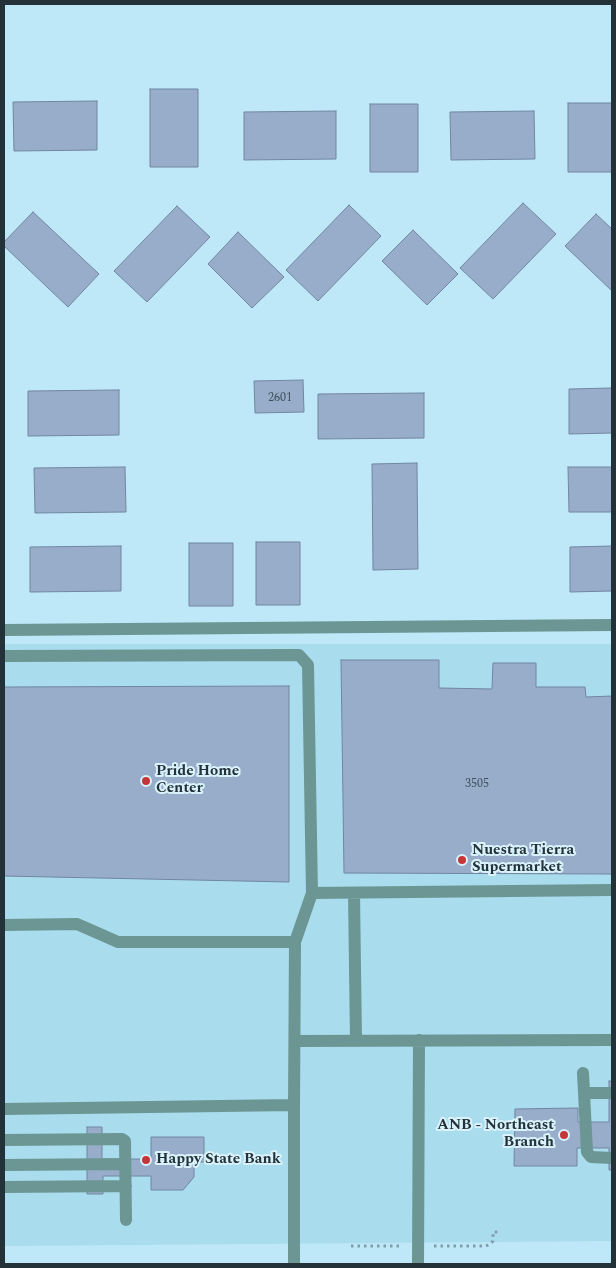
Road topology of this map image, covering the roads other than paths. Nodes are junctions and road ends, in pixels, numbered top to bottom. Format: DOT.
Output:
graph roads {
  1 [pos="612,625"];
  2 [pos="4,630"];
  3 [pos="4,656"];
  4 [pos="612,890"];
  5 [pos="312,893"];
  6 [pos="354,893"];
  7 [pos="4,925"];
  8 [pos="295,942"];
  9 [pos="419,1040"];
  10 [pos="612,1040"];
  11 [pos="356,1041"];
  12 [pos="294,1042"];
  13 [pos="583,1073"];
  14 [pos="584,1093"];
  15 [pos="612,1093"];
  16 [pos="294,1105"];
  17 [pos="4,1108"];
  18 [pos="4,1140"];
  19 [pos="612,1158"];
  20 [pos="125,1164"];
  21 [pos="4,1165"];
  22 [pos="126,1186"];
  23 [pos="4,1187"];
  24 [pos="126,1220"];
  25 [pos="294,1264"];
  26 [pos="418,1264"];
  1 -- 2 [label="lane"];
  3 -- 5 [label="lane"];
  4 -- 6 [label="lane"];
  5 -- 6 [label="lane"];
  5 -- 8 [label="lane"];
  6 -- 11 [label="lane"];
  7 -- 8 [label="lane"];
  8 -- 12 [label="lane"];
  9 -- 10 [label="lane"];
  9 -- 11 [label="lane"];
  9 -- 26 [label="lane"];
  11 -- 12 [label="lane"];
  12 -- 16 [label="lane"];
  13 -- 14 [label="lane"];
  14 -- 15 [label="lane"];
  14 -- 19 [label="lane"];
  16 -- 17 [label="lane"];
  16 -- 25 [label="lane"];
  18 -- 20 [label="lane"];
  20 -- 21 [label="lane"];
  20 -- 22 [label="lane"];
  22 -- 23 [label="lane"];
  22 -- 24 [label="lane"];
}
